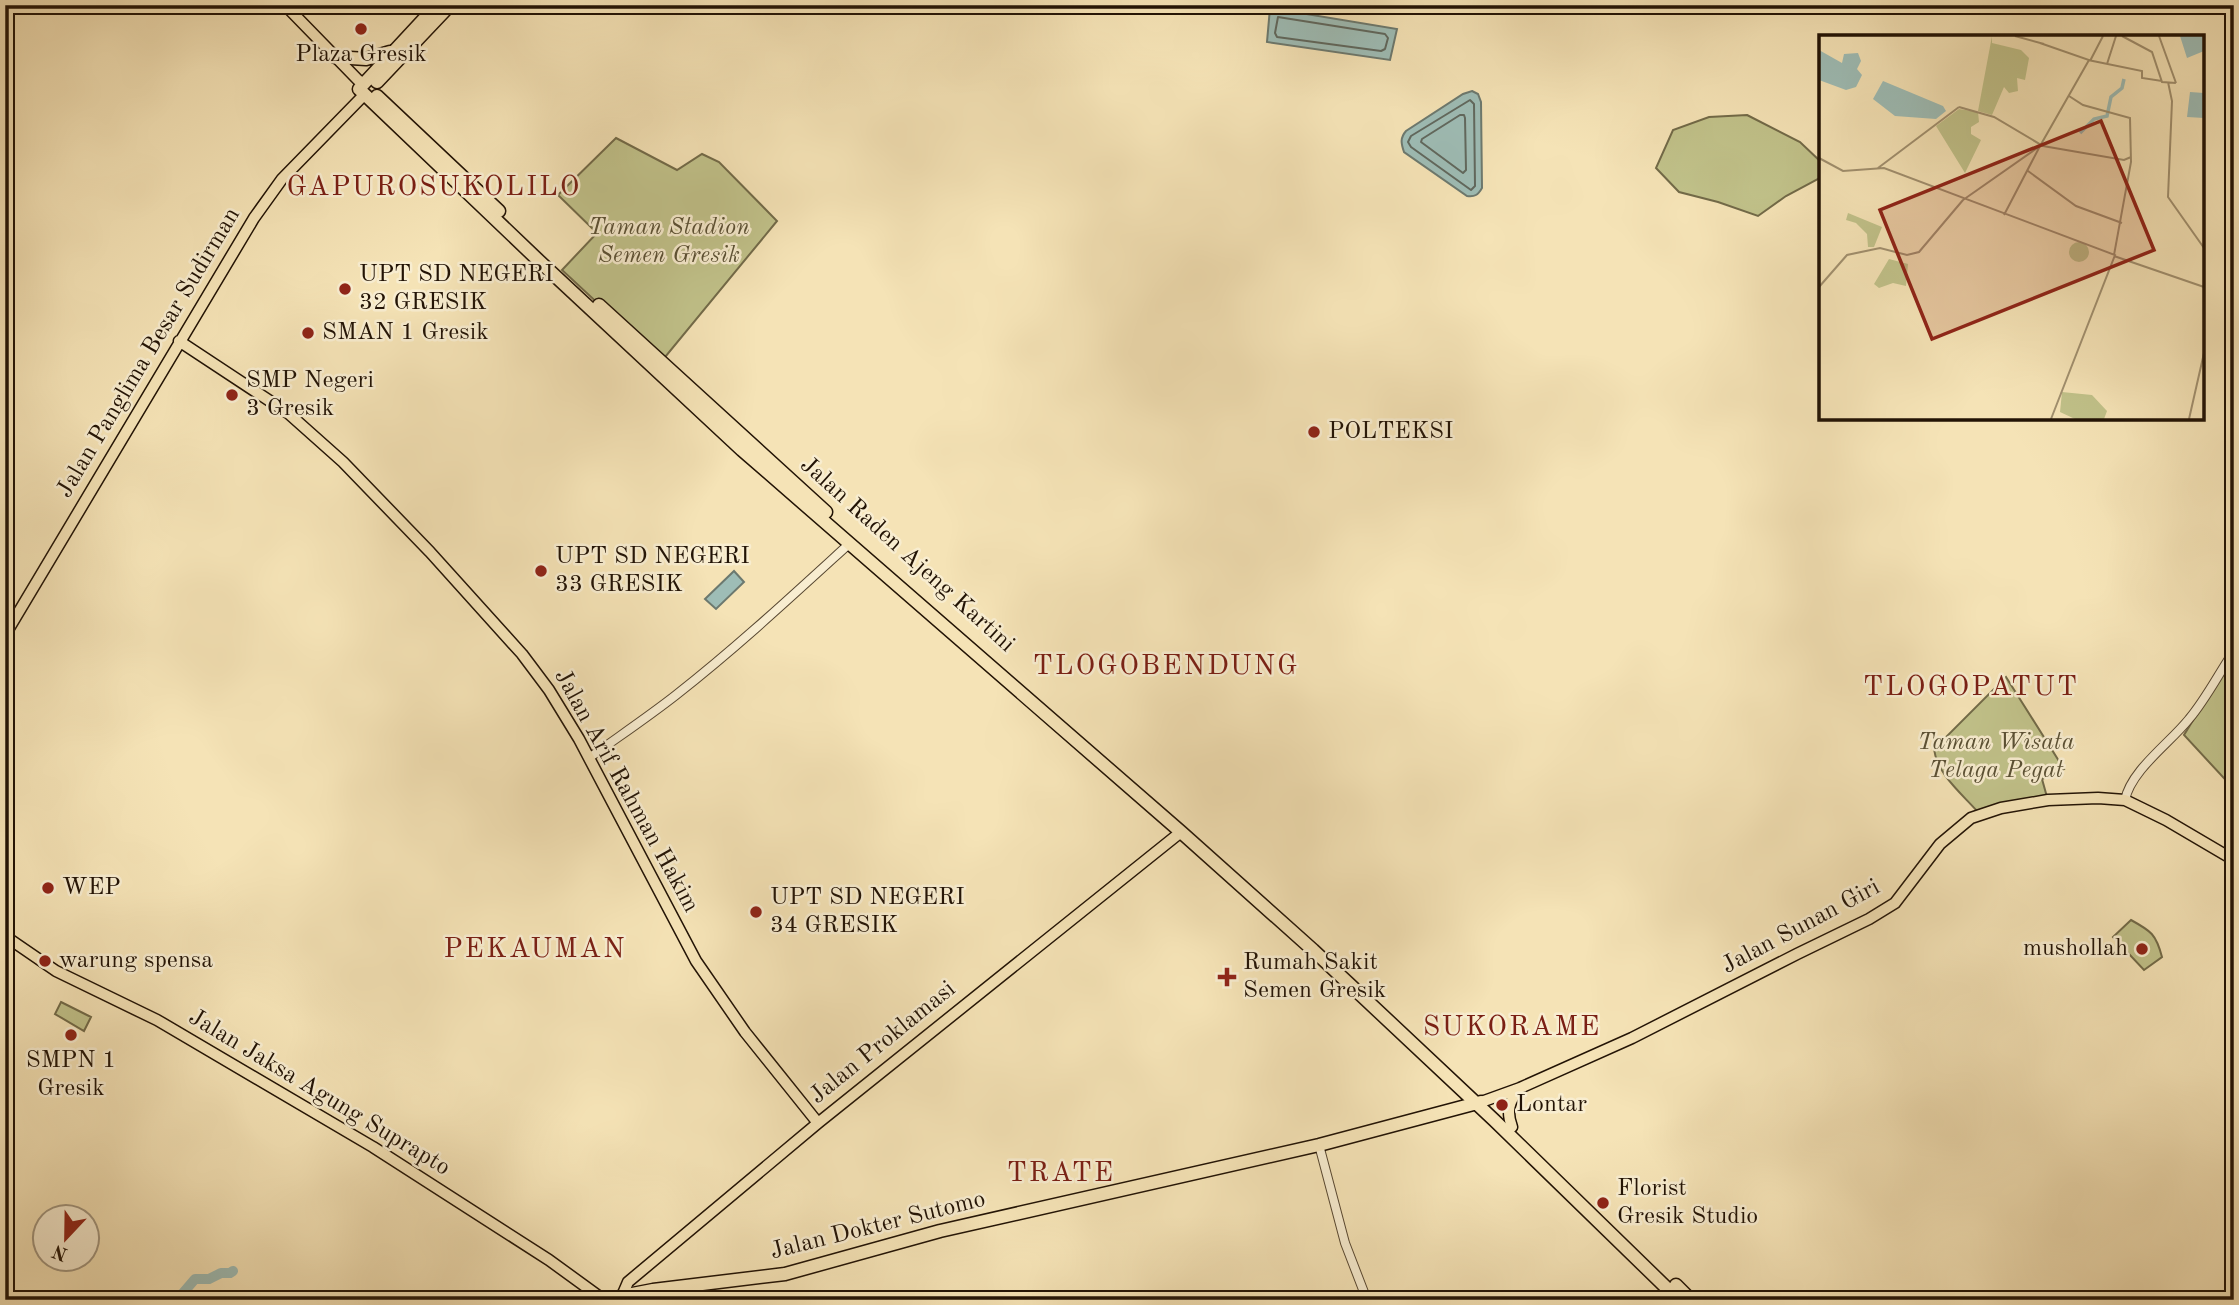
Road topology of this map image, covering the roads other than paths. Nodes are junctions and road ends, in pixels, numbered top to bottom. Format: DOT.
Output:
graph roads {
  1 [pos="285,5"];
  2 [pos="437,5"];
  3 [pos="450,5"];
  4 [pos="393,51"];
  5 [pos="335,57"];
  6 [pos="363,87"];
  7 [pos="179,341"];
  8 [pos="849,544"];
  9 [pos="873,560"];
  10 [pos="885,570"];
  11 [pos="5,635"];
  12 [pos="2234,650"];
  13 [pos="589,758"];
  14 [pos="2125,800"];
  15 [pos="1181,832"];
  16 [pos="2234,860"];
  17 [pos="5,936"];
  18 [pos="1338,970"];
  19 [pos="1520,1088"];
  20 [pos="1480,1102"];
  21 [pos="818,1122"];
  22 [pos="1511,1126"];
  23 [pos="1319,1145"];
  24 [pos="618,1298"];
  25 [pos="604,1300"];
  26 [pos="1367,1300"];
  27 [pos="1679,1300"];
  28 [pos="1691,1300"];
  1 -- 5 [label="main road"];
  2 -- 4 [label="highway"];
  3 -- 6 [label="highway"];
  4 -- 5 [label="highway"];
  4 -- 6 [label="highway"];
  5 -- 6 [label="main road"];
  6 -- 7 [label="main road, Jalan Panglima Besar Sudirman"];
  6 -- 8 [label="highway, Jalan Raden Ajeng Kartini"];
  6 -- 9 [label="highway, Jalan Raden Ajeng Kartini"];
  7 -- 11 [label="main road, Jalan Panglima Besar Sudirman"];
  7 -- 13 [label="main road, Jalan Arif Rahman Hakim"];
  8 -- 9 [label="highway, Jalan Raden Ajeng Kartini"];
  8 -- 13 [label="street"];
  9 -- 10 [label="highway, Jalan Raden Ajeng Kartini"];
  10 -- 15 [label="highway, Jalan Raden Ajeng Kartini"];
  10 -- 18 [label="highway, Jalan Raden Ajeng Kartini"];
  12 -- 14 [label="street"];
  13 -- 21 [label="main road, Jalan Arif Rahman Hakim"];
  14 -- 16 [label="main road, Jalan Sunan Giri"];
  14 -- 19 [label="main road, Jalan Sunan Giri"];
  15 -- 18 [label="highway, Jalan Raden Ajeng Kartini"];
  15 -- 21 [label="main road, Jalan Proklamasi"];
  17 -- 25 [label="main road, Jalan Jaksa Agung Suprapto"];
  18 -- 20 [label="highway, Jalan Raden Ajeng Kartini"];
  19 -- 20 [label="main road, Jalan Sunan Giri"];
  19 -- 22 [label="main road"];
  20 -- 22 [label="highway"];
  20 -- 23 [label="highway, Jalan Dokter Sutomo"];
  20 -- 27 [label="highway"];
  21 -- 24 [label="main road, Jalan Proklamasi"];
  22 -- 28 [label="highway"];
  23 -- 24 [label="highway, Jalan Dokter Sutomo"];
  23 -- 26 [label="street"];
}
